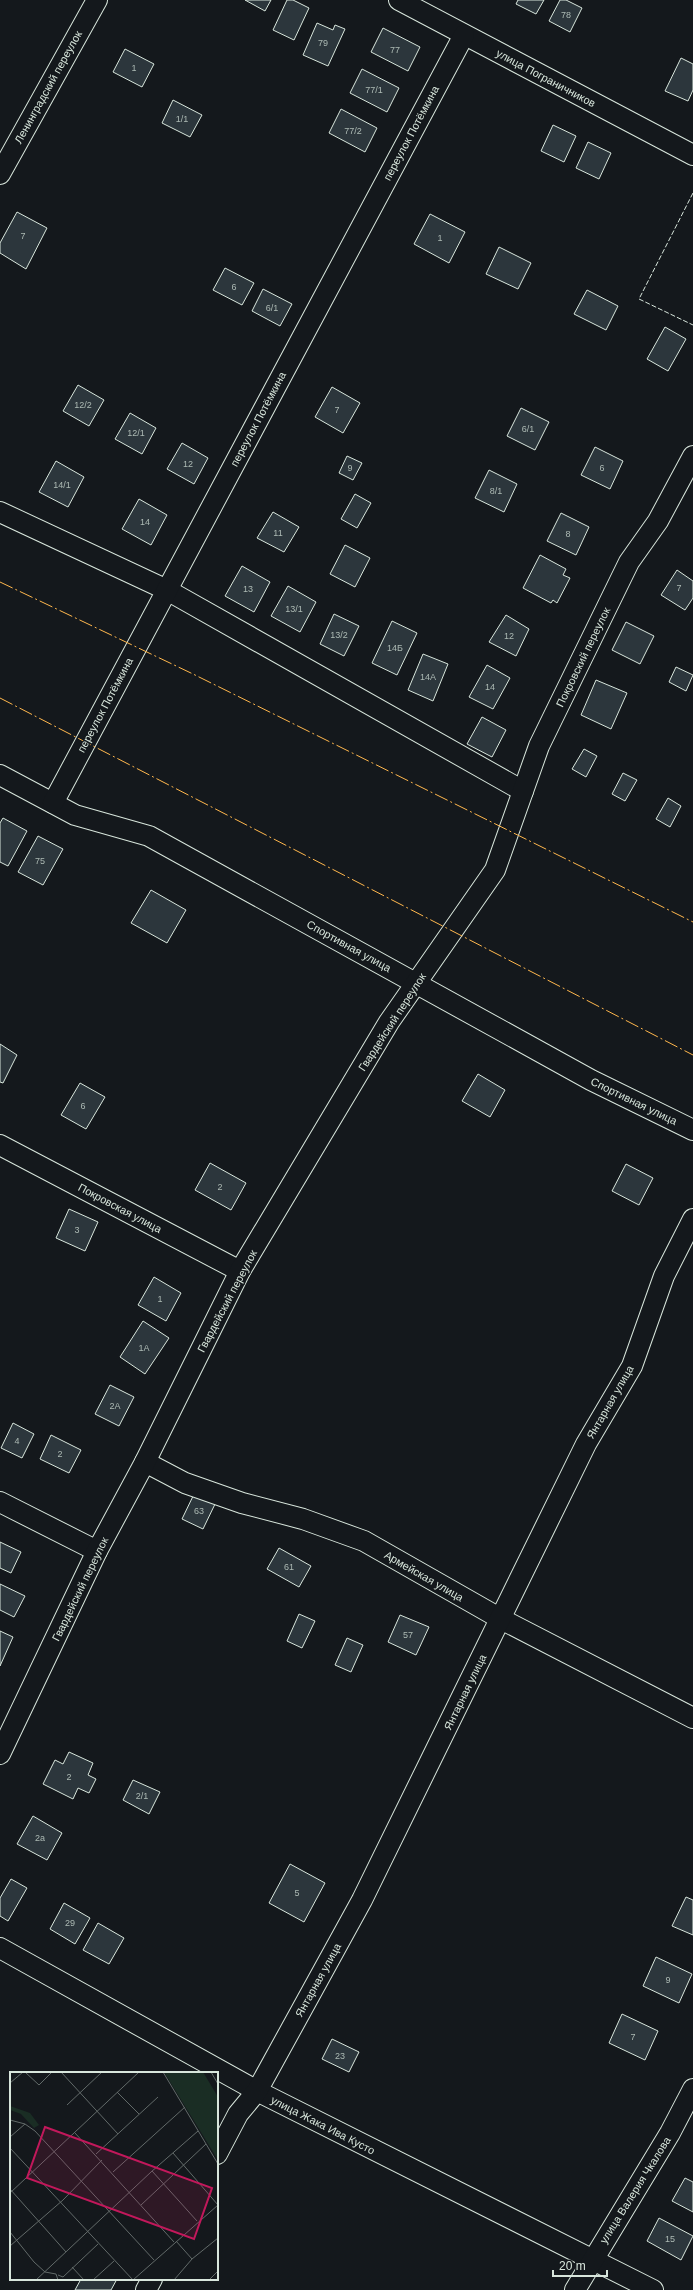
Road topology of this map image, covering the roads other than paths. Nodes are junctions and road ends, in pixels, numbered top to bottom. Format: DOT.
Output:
graph roads {
  1 [pos="96,0"];
  2 [pos="399,0"];
  3 [pos="464,35"];
  4 [pos="693,155"];
  5 [pos="0,174"];
  6 [pos="693,456"];
  7 [pos="0,512"];
  8 [pos="167,590"];
  9 [pos="0,775"];
  10 [pos="523,791"];
  11 [pos="53,803"];
  12 [pos="494,870"];
  13 [pos="416,984"];
  14 [pos="693,1130"];
  15 [pos="0,1145"];
  16 [pos="693,1219"];
  17 [pos="240,1271"];
  18 [pos="145,1462"];
  19 [pos="0,1502"];
  20 [pos="97,1551"];
  21 [pos="501,1619"];
  22 [pos="693,1718"];
  23 [pos="0,1754"];
  24 [pos="0,1948"];
  25 [pos="693,2089"];
  26 [pos="257,2091"];
  27 [pos="218,2152"];
  28 [pos="591,2261"];
  29 [pos="151,2280"];
  30 [pos="146,2290"];
  31 [pos="575,2290"];
  32 [pos="653,2290"];
  1 -- 5 [label="street, Ленинградский переулок"];
  2 -- 3 [label="street, улица Пограничников"];
  3 -- 4 [label="street, улица Пограничников"];
  3 -- 8 [label="street, переулок Потёмкина"];
  6 -- 10 [label="street, Покровский переулок"];
  7 -- 8 [label="street"];
  8 -- 10 [label="street"];
  8 -- 11 [label="street, переулок Потёмкина"];
  9 -- 11 [label="street, Спортивная улица"];
  10 -- 12 [label="street, Покровский переулок"];
  11 -- 13 [label="street, Спортивная улица"];
  12 -- 13 [label="street, Гвардейский переулок"];
  13 -- 14 [label="street, Спортивная улица"];
  13 -- 17 [label="street, Гвардейский переулок"];
  15 -- 17 [label="street, Покровская улица"];
  16 -- 21 [label="street, Янтарная улица"];
  17 -- 18 [label="street, Гвардейский переулок"];
  18 -- 20 [label="street, Гвардейский переулок"];
  18 -- 21 [label="street, Армейская улица"];
  19 -- 20 [label="street"];
  20 -- 23 [label="street, Гвардейский переулок"];
  21 -- 22 [label="street, Армейская улица"];
  21 -- 26 [label="street, Янтарная улица"];
  24 -- 26 [label="street, улица Жака Ива Кусто"];
  25 -- 28 [label="street, улица Валерия Чкалова"];
  26 -- 27 [label="street, Янтарная улица"];
  26 -- 28 [label="street, улица Жака Ива Кусто"];
  28 -- 31 [label="street, улица Валерия Чкалова"];
  28 -- 32 [label="street, улица Жака Ива Кусто"];
  29 -- 30 [label="street"];
}
